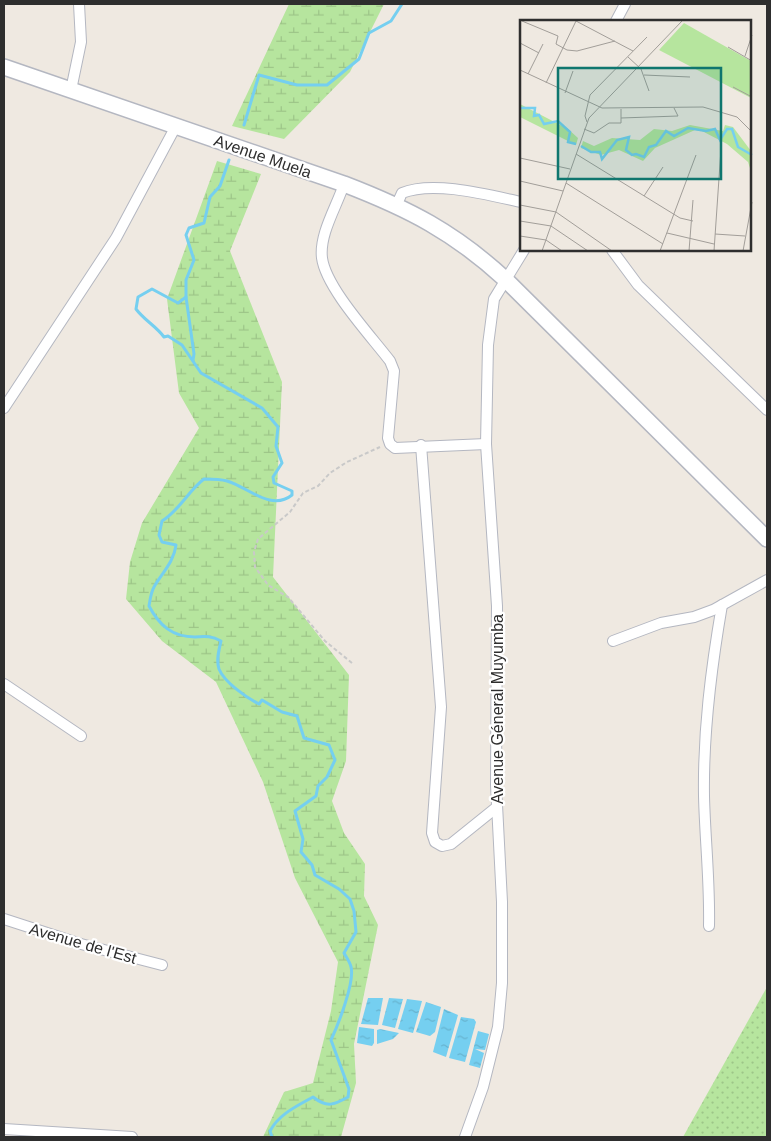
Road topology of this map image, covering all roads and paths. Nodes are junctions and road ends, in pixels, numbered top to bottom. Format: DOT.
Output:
graph roads {
  1 [pos="79,4"];
  2 [pos="625,4"];
  3 [pos="617,20"];
  4 [pos="4,67"];
  5 [pos="71,90"];
  6 [pos="176,126"];
  7 [pos="344,184"];
  8 [pos="520,202"];
  9 [pos="397,204"];
  10 [pos="523,251"];
  11 [pos="613,251"];
  12 [pos="506,280"];
  13 [pos="4,408"];
  14 [pos="767,410"];
  15 [pos="390,444"];
  16 [pos="486,444"];
  17 [pos="421,445"];
  18 [pos="767,539"];
  19 [pos="767,580"];
  20 [pos="722,605"];
  21 [pos="613,641"];
  22 [pos="352,663"];
  23 [pos="4,684"];
  24 [pos="81,736"];
  25 [pos="497,806"];
  26 [pos="4,919"];
  27 [pos="710,926"];
  28 [pos="162,965"];
  29 [pos="4,1129"];
  30 [pos="132,1137"];
  31 [pos="465,1137"];
  1 -- 5 [label="street"];
  2 -- 3 [label="street"];
  4 -- 5 [label="street, Avenue Muela"];
  5 -- 6 [label="street, Avenue Muela"];
  6 -- 7 [label="street, Avenue Muela"];
  6 -- 13 [label="street"];
  7 -- 9 [label="street, Avenue Muela"];
  7 -- 15 [label="street"];
  8 -- 9 [label="street"];
  9 -- 12 [label="street, Avenue Muela"];
  10 -- 12 [label="street, Avenue Géneral Muyumba"];
  11 -- 14 [label="street"];
  12 -- 16 [label="street, Avenue Géneral Muyumba"];
  12 -- 18 [label="street, Avenue Muela"];
  15 -- 17 [label="street"];
  15 -- 22 [label="path"];
  16 -- 17 [label="street"];
  16 -- 25 [label="street, Avenue Géneral Muyumba"];
  17 -- 25 [label="street"];
  19 -- 20 [label="street"];
  20 -- 21 [label="street"];
  20 -- 27 [label="street"];
  23 -- 24 [label="street"];
  25 -- 31 [label="street, Avenue Géneral Muyumba"];
  26 -- 28 [label="street, Avenue de l'Est"];
  29 -- 30 [label="street"];
}
